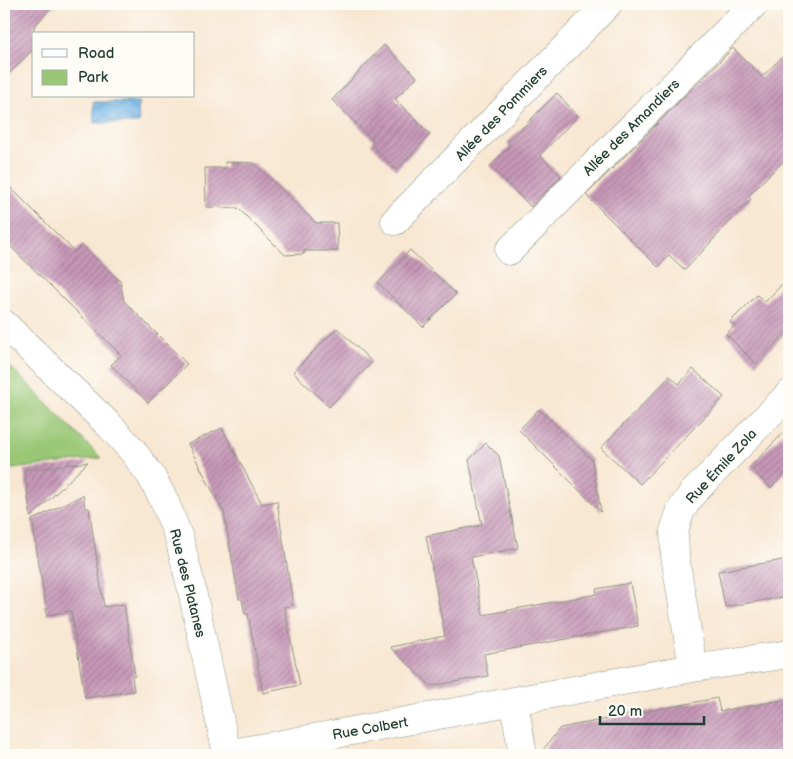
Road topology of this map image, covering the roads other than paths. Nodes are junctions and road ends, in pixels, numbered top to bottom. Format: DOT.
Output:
graph roads {
  1 [pos="608,4"];
  2 [pos="754,4"];
  3 [pos="395,221"];
  4 [pos="509,251"];
  5 [pos="4,324"];
  6 [pos="789,394"];
  7 [pos="789,654"];
  8 [pos="693,668"];
  9 [pos="514,702"];
  10 [pos="226,755"];
  11 [pos="523,755"];
  1 -- 3 [label="street, Allée des Pommiers"];
  2 -- 4 [label="street, Allée des Amandiers"];
  5 -- 10 [label="street, Rue des Platanes"];
  6 -- 8 [label="street, Rue Émile Zola"];
  7 -- 8 [label="street, Rue Colbert"];
  8 -- 9 [label="street, Rue Colbert"];
  9 -- 10 [label="street, Rue Colbert"];
  9 -- 11 [label="street"];
}
